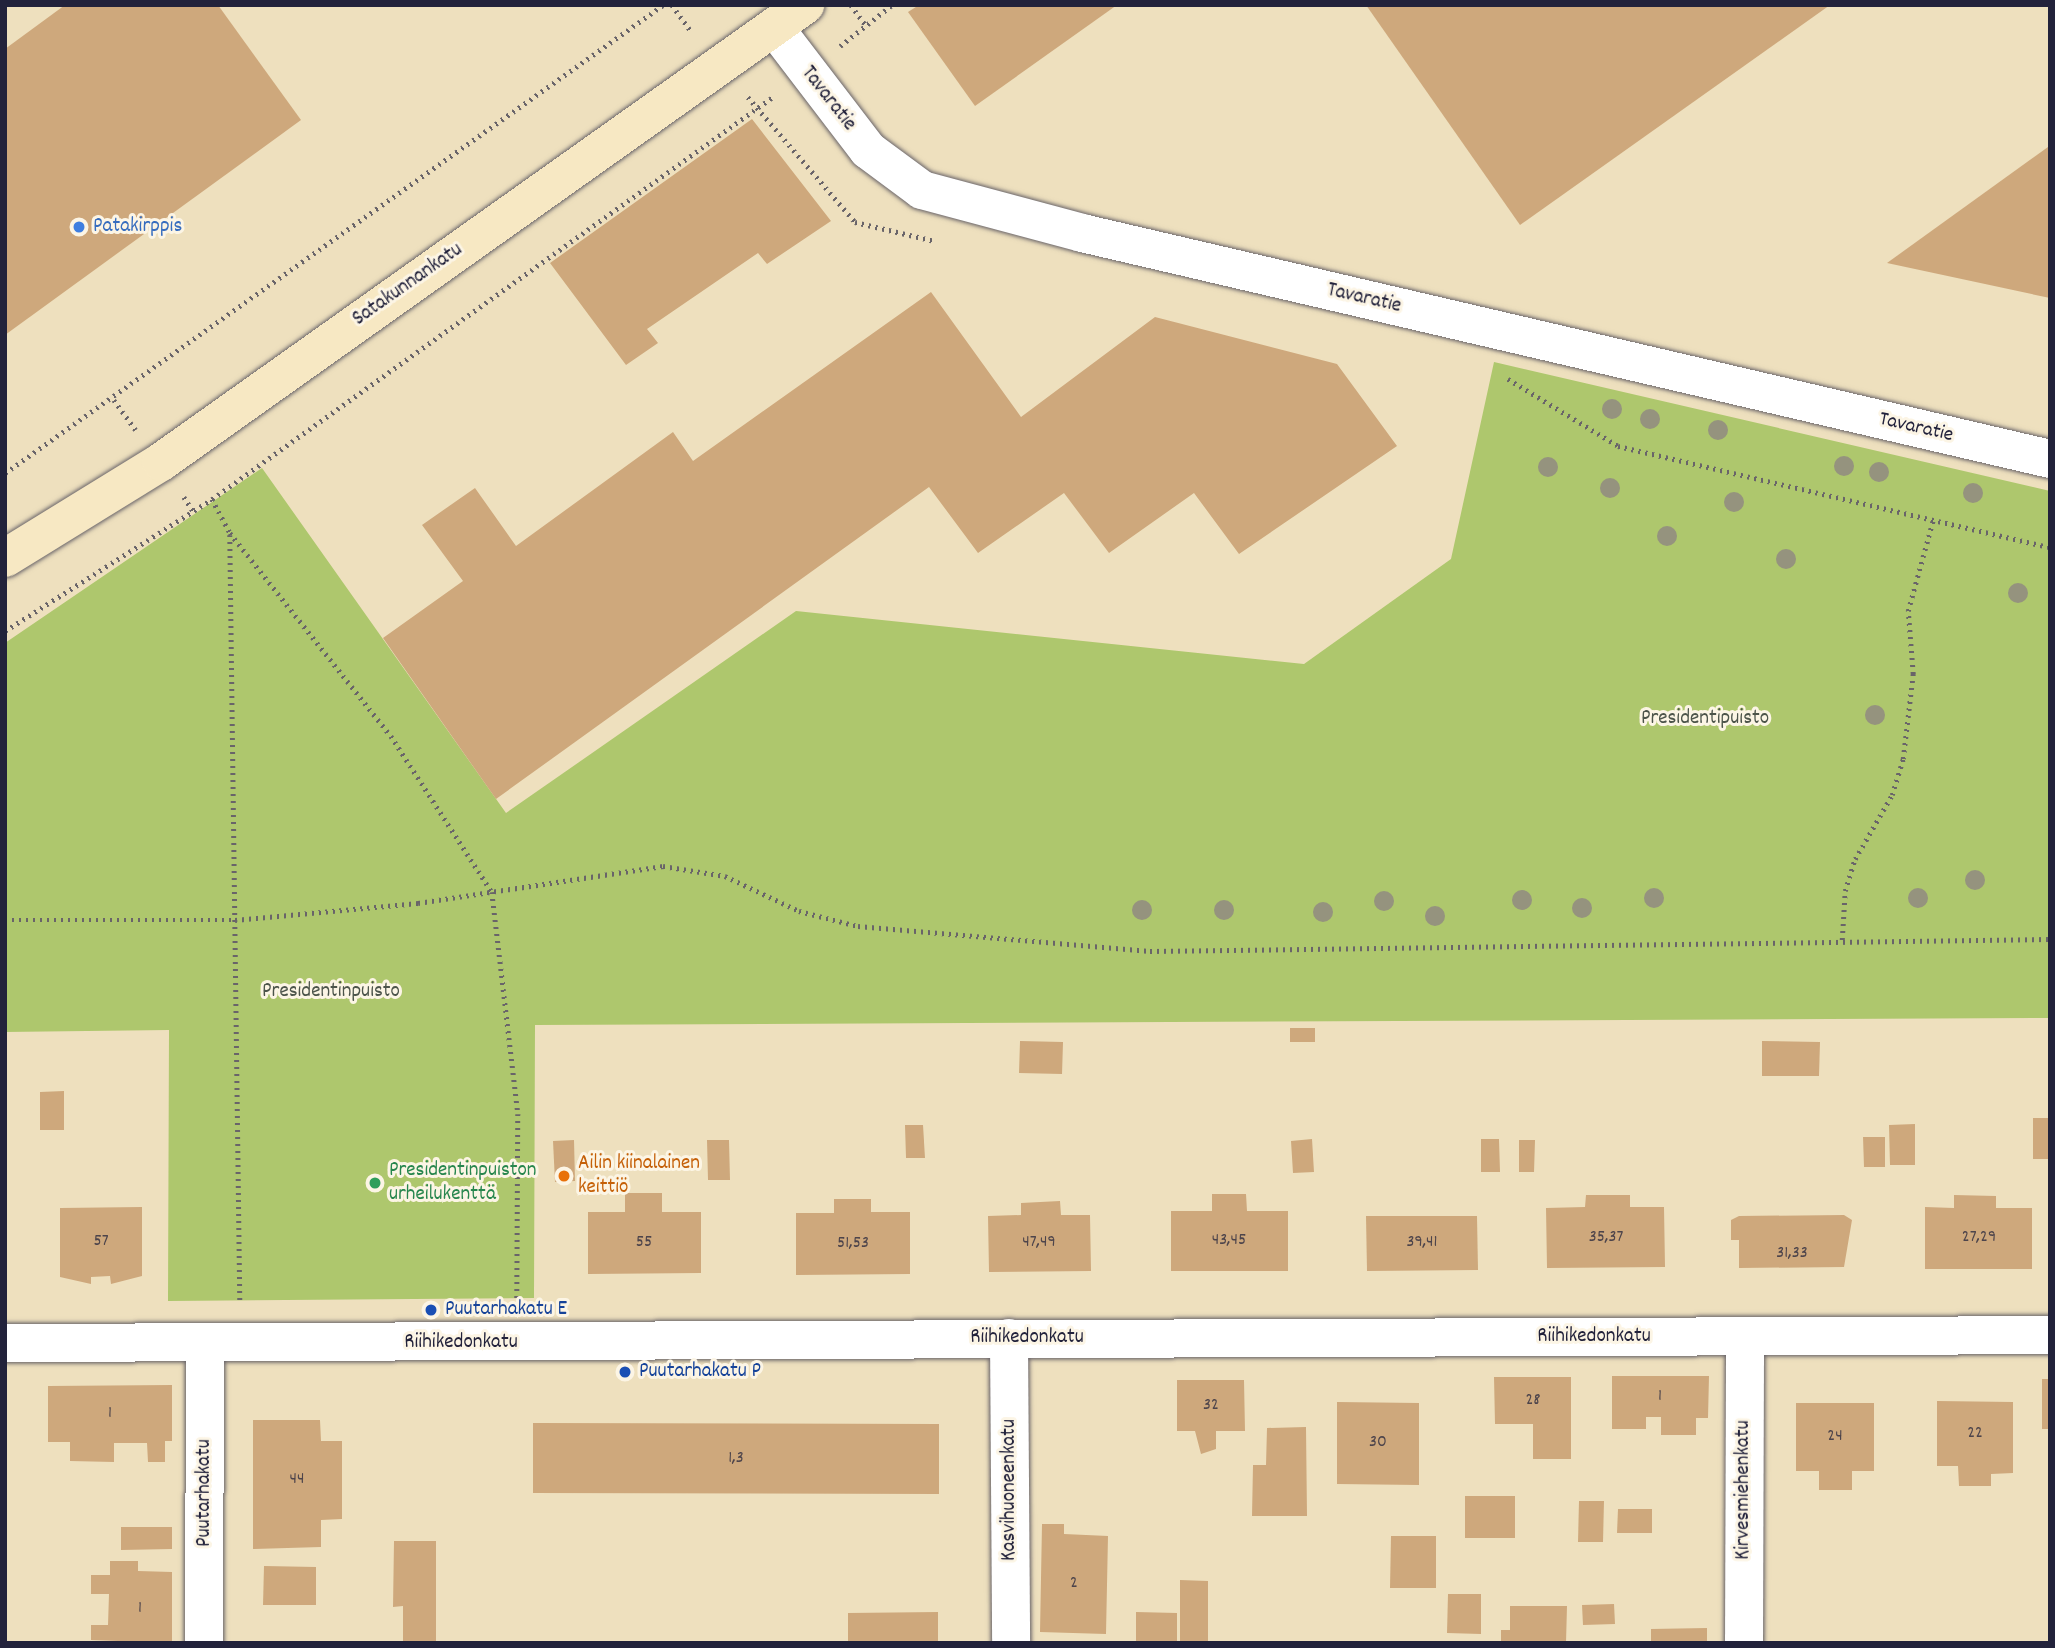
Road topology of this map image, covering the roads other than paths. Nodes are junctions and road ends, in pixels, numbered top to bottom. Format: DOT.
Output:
graph roads {
  1 [pos="805,5"];
  2 [pos="766,16"];
  3 [pos="2050,459"];
  4 [pos="5,558"];
  5 [pos="2050,1335"];
  6 [pos="1745,1336"];
  7 [pos="1009,1338"];
  8 [pos="223,1342"];
  9 [pos="5,1343"];
  10 [pos="204,1643"];
  11 [pos="1011,1643"];
  12 [pos="1744,1643"];
  1 -- 2 [label="main road, Satakunnankatu"];
  2 -- 3 [label="street, Tavaratie"];
  2 -- 4 [label="main road, Satakunnankatu"];
  5 -- 6 [label="street, Riihikedonkatu"];
  6 -- 7 [label="street, Riihikedonkatu"];
  6 -- 12 [label="street, Kirvesmiehenkatu"];
  7 -- 8 [label="street, Riihikedonkatu"];
  7 -- 11 [label="street, Kasvihuoneenkatu"];
  8 -- 9 [label="street, Riihikedonkatu"];
  8 -- 10 [label="street, Puutarhakatu"];
}
